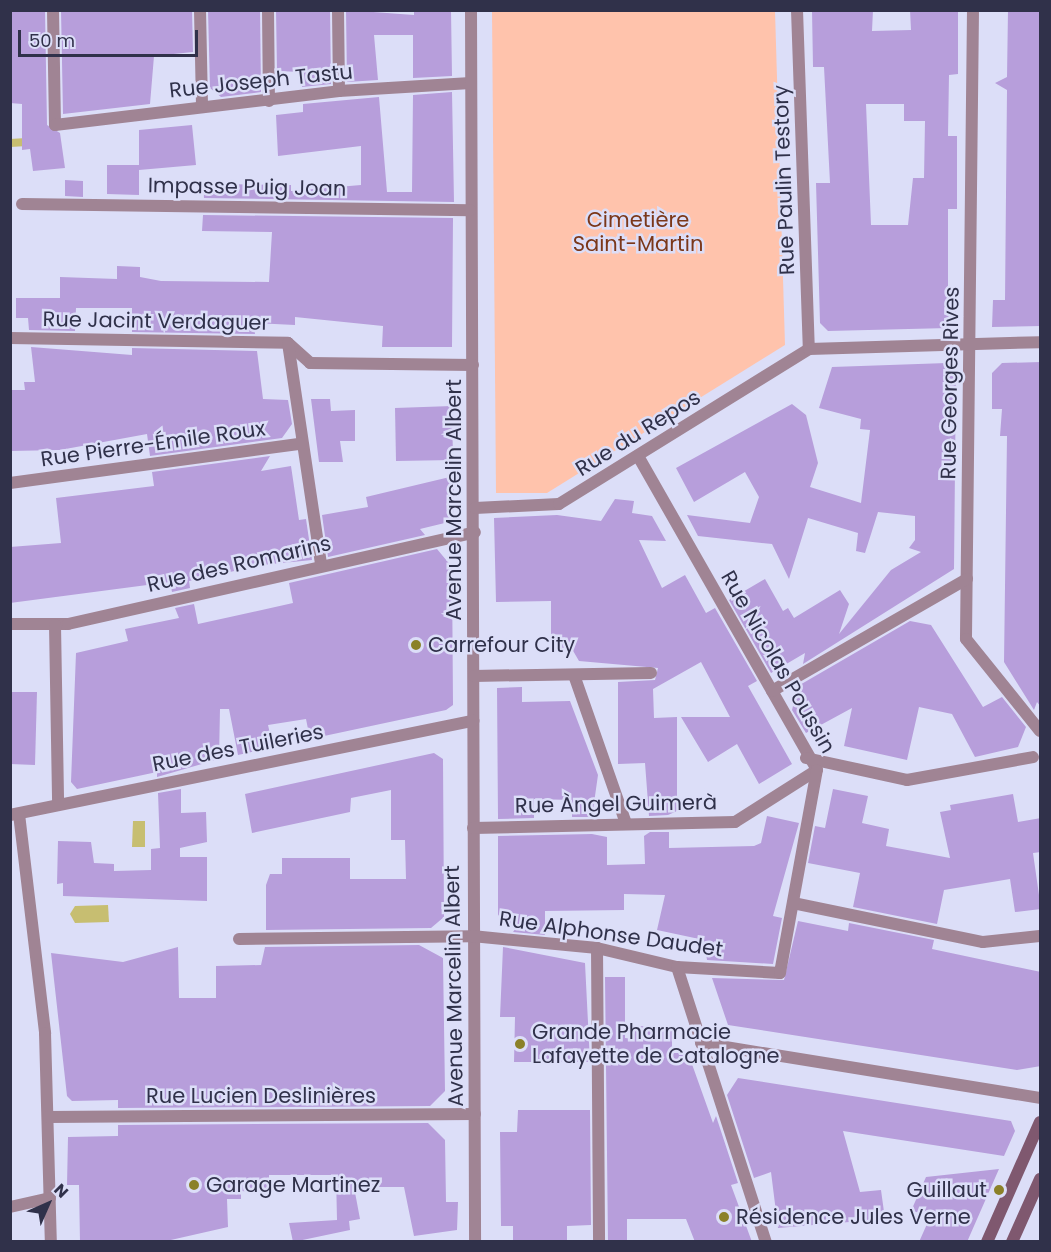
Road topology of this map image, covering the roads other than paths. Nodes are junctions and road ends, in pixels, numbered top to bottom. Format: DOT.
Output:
graph roads {
  1 [pos="52,10"];
  2 [pos="201,10"];
  3 [pos="268,10"];
  4 [pos="338,10"];
  5 [pos="471,10"];
  6 [pos="797,10"];
  7 [pos="973,10"];
  8 [pos="471,82"];
  9 [pos="339,91"];
  10 [pos="269,100"];
  11 [pos="202,107"];
  12 [pos="22,204"];
  13 [pos="470,210"];
  14 [pos="10,338"];
  15 [pos="970,341"];
  16 [pos="1041,342"];
  17 [pos="288,343"];
  18 [pos="809,349"];
  19 [pos="473,365"];
  20 [pos="300,444"];
  21 [pos="638,456"];
  22 [pos="10,483"];
  23 [pos="475,508"];
  24 [pos="475,532"];
  25 [pos="321,564"];
  26 [pos="967,579"];
  27 [pos="10,624"];
  28 [pos="54,625"];
  29 [pos="651,673"];
  30 [pos="474,675"];
  31 [pos="574,675"];
  32 [pos="772,691"];
  33 [pos="474,721"];
  34 [pos="1041,731"];
  35 [pos="1033,757"];
  36 [pos="806,758"];
  37 [pos="817,770"];
  38 [pos="58,804"];
  39 [pos="15,814"];
  40 [pos="625,821"];
  41 [pos="473,828"];
  42 [pos="793,903"];
  43 [pos="472,936"];
  44 [pos="1041,936"];
  45 [pos="239,939"];
  46 [pos="597,948"];
  47 [pos="677,967"];
  48 [pos="780,973"];
  49 [pos="701,1043"];
  50 [pos="1041,1098"];
  51 [pos="475,1114"];
  52 [pos="48,1117"];
  53 [pos="1041,1122"];
  54 [pos="1041,1179"];
  55 [pos="50,1198"];
  56 [pos="10,1207"];
  57 [pos="51,1242"];
  58 [pos="475,1242"];
  59 [pos="599,1242"];
  60 [pos="766,1242"];
  61 [pos="987,1242"];
  62 [pos="1012,1242"];
  1 -- 11 [label="street, Rue Joseph Tastu"];
  2 -- 11 [label="street"];
  3 -- 10 [label="street"];
  4 -- 9 [label="street"];
  5 -- 8 [label="street, Avenue Marcelin Albert"];
  6 -- 18 [label="street, Rue Paulin Testory"];
  7 -- 15 [label="street, Rue Georges Rives"];
  8 -- 9 [label="street, Rue Joseph Tastu"];
  8 -- 13 [label="street, Avenue Marcelin Albert"];
  9 -- 10 [label="street, Rue Joseph Tastu"];
  10 -- 11 [label="street, Rue Joseph Tastu"];
  12 -- 13 [label="street, Impasse Puig Joan"];
  13 -- 19 [label="street, Avenue Marcelin Albert"];
  14 -- 17 [label="street, Rue Jacint Verdaguer"];
  15 -- 16 [label="street"];
  15 -- 18 [label="street"];
  15 -- 26 [label="street, Rue Georges Rives"];
  17 -- 19 [label="street, Rue Jacint Verdaguer"];
  17 -- 20 [label="street"];
  18 -- 21 [label="street, Rue du Repos"];
  19 -- 23 [label="street, Avenue Marcelin Albert"];
  20 -- 22 [label="street, Rue Pierre-Émile Roux"];
  20 -- 25 [label="street"];
  21 -- 23 [label="street, Rue du Repos"];
  21 -- 32 [label="street, Rue Nicolas Poussin"];
  23 -- 24 [label="street, Avenue Marcelin Albert"];
  24 -- 25 [label="street, Rue des Romarins"];
  24 -- 30 [label="street, Avenue Marcelin Albert"];
  25 -- 28 [label="street, Rue des Romarins"];
  26 -- 32 [label="street"];
  26 -- 34 [label="street, Rue Georges Rives"];
  27 -- 28 [label="street, Rue des Romarins"];
  28 -- 38 [label="street"];
  29 -- 31 [label="street"];
  30 -- 31 [label="street"];
  30 -- 33 [label="street, Avenue Marcelin Albert"];
  31 -- 40 [label="street"];
  32 -- 36 [label="street, Rue Nicolas Poussin"];
  33 -- 38 [label="street, Rue des Tuileries"];
  33 -- 41 [label="street, Avenue Marcelin Albert"];
  35 -- 36 [label="street"];
  36 -- 37 [label="street, Rue Nicolas Poussin"];
  37 -- 40 [label="street, Rue Àngel Guimerà"];
  37 -- 42 [label="street, Rue Nicolas Poussin"];
  38 -- 39 [label="street, Rue des Tuileries"];
  39 -- 52 [label="street"];
  40 -- 41 [label="street, Rue Àngel Guimerà"];
  41 -- 43 [label="street, Avenue Marcelin Albert"];
  42 -- 44 [label="street"];
  42 -- 48 [label="street, Rue Nicolas Poussin"];
  43 -- 45 [label="street, Rue Alphonse Daudet"];
  43 -- 46 [label="street, Rue Alphonse Daudet"];
  43 -- 51 [label="street, Avenue Marcelin Albert"];
  46 -- 47 [label="street, Rue Alphonse Daudet"];
  46 -- 59 [label="street"];
  47 -- 48 [label="street, Rue Alphonse Daudet"];
  47 -- 49 [label="street"];
  49 -- 50 [label="street"];
  49 -- 60 [label="street"];
  51 -- 52 [label="street, Rue Lucien Deslinières"];
  51 -- 58 [label="street, Avenue Marcelin Albert"];
  52 -- 55 [label="street"];
  53 -- 61 [label="main road"];
  54 -- 62 [label="main road"];
  55 -- 56 [label="street"];
  55 -- 57 [label="street"];
}
